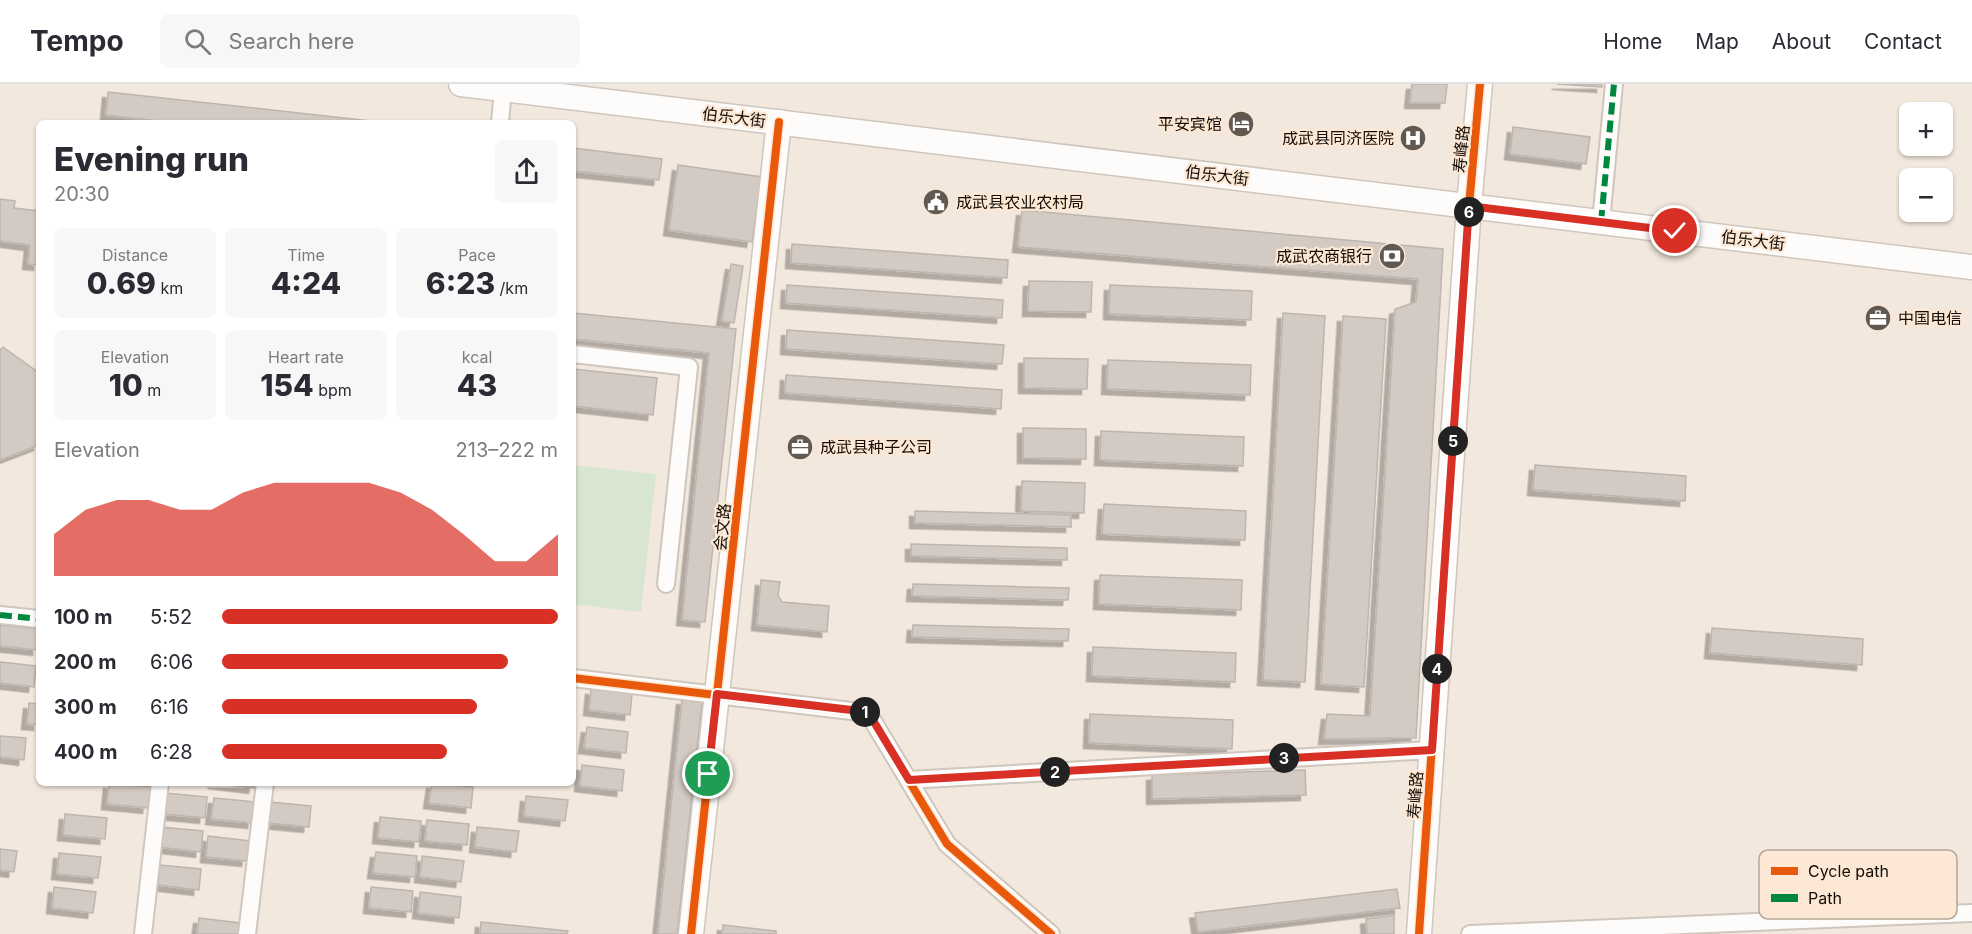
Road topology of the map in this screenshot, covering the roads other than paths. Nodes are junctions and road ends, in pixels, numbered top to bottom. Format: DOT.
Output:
graph roads {
  1 [pos="461,84"];
  2 [pos="1480,84"];
  3 [pos="1614,84"];
  4 [pos="503,89"];
  5 [pos="500,120"];
  6 [pos="779,122"];
  7 [pos="1469,206"];
  8 [pos="1601,222"];
  9 [pos="1972,267"];
  10 [pos="576,354"];
  11 [pos="666,584"];
  12 [pos="0,615"];
  13 [pos="36,619"];
  14 [pos="576,678"];
  15 [pos="717,694"];
  16 [pos="1432,750"];
  17 [pos="909,780"];
  18 [pos="160,786"];
  19 [pos="265,786"];
  20 [pos="1972,913"];
  21 [pos="1957,914"];
  22 [pos="1829,919"];
  23 [pos="143,934"];
  24 [pos="247,934"];
  25 [pos="691,934"];
  26 [pos="1051,934"];
  27 [pos="1419,934"];
  28 [pos="1470,934"];
  1 -- 4 [label="street, 伯乐大街"];
  2 -- 7 [label="street, 寿峰路"];
  3 -- 8 [label="street"];
  4 -- 5 [label="street"];
  4 -- 6 [label="street, 伯乐大街"];
  6 -- 7 [label="street, 伯乐大街"];
  6 -- 15 [label="street, 会文路"];
  7 -- 8 [label="street, 伯乐大街"];
  7 -- 16 [label="street, 寿峰路"];
  8 -- 9 [label="street, 伯乐大街"];
  10 -- 11 [label="street"];
  12 -- 13 [label="street"];
  14 -- 15 [label="street"];
  15 -- 17 [label="street"];
  15 -- 25 [label="street, 会文路"];
  16 -- 17 [label="street"];
  16 -- 27 [label="street, 寿峰路"];
  17 -- 26 [label="street"];
  18 -- 23 [label="street"];
  19 -- 24 [label="street"];
  20 -- 21 [label="street"];
  22 -- 28 [label="street"];
}
